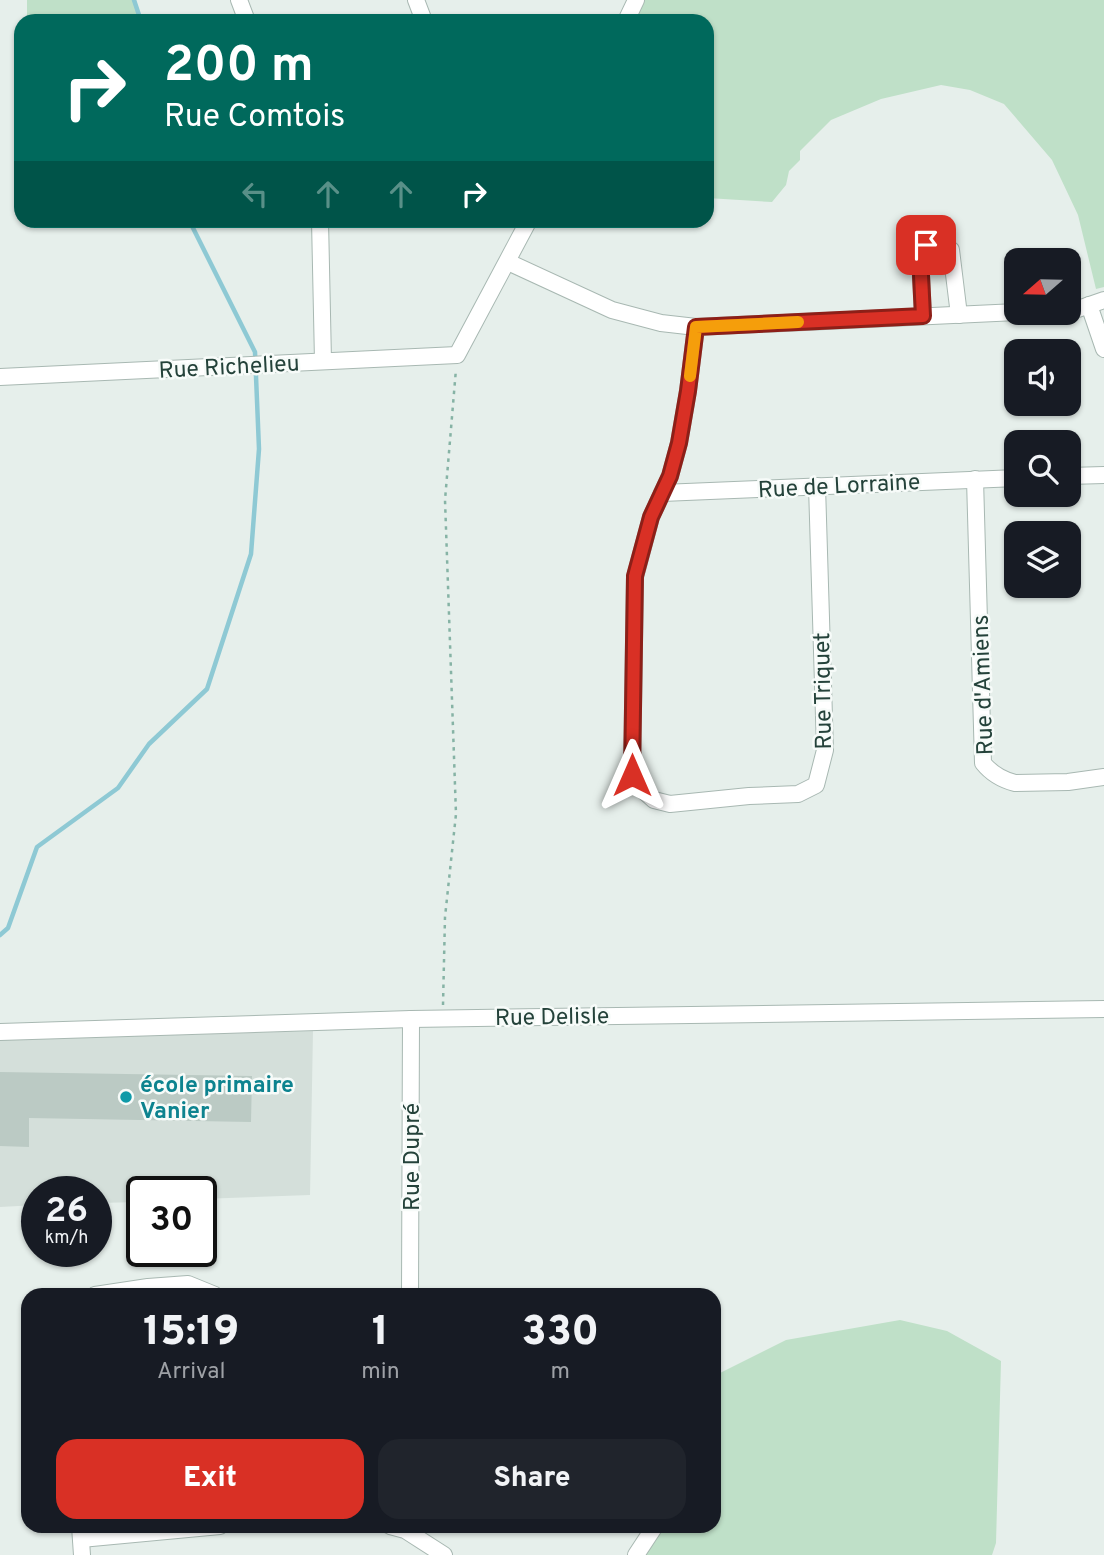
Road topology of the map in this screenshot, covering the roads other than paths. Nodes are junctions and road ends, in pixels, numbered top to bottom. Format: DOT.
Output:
graph roads {
  1 [pos="320,228"];
  2 [pos="524,228"];
  3 [pos="508,262"];
  4 [pos="1096,302"];
  5 [pos="1004,312"];
  6 [pos="959,314"];
  7 [pos="923,316"];
  8 [pos="696,327"];
  9 [pos="1104,349"];
  10 [pos="323,360"];
  11 [pos="0,377"];
  12 [pos="1104,475"];
  13 [pos="1081,476"];
  14 [pos="1004,478"];
  15 [pos="975,479"];
  16 [pos="817,486"];
  17 [pos="662,493"];
  18 [pos="1104,777"];
  19 [pos="1104,1009"];
  20 [pos="411,1019"];
  21 [pos="0,1032"];
  22 [pos="138,1288"];
  23 [pos="198,1288"];
  24 [pos="410,1288"];
  25 [pos="150,1533"];
  26 [pos="409,1533"];
  27 [pos="650,1533"];
  28 [pos="81,1540"];
  29 [pos="444,1555"];
  30 [pos="636,1555"];
  1 -- 10 [label="street"];
  2 -- 3 [label="street"];
  3 -- 8 [label="street"];
  3 -- 10 [label="street, Rue Richelieu"];
  4 -- 9 [label="street"];
  5 -- 6 [label="street"];
  6 -- 7 [label="street"];
  6 -- 7 [label="street"];
  7 -- 8 [label="street"];
  8 -- 17 [label="street, Rue Triquet"];
  10 -- 11 [label="street, Rue Richelieu"];
  12 -- 13 [label="street"];
  14 -- 15 [label="street, Rue de Lorraine"];
  15 -- 16 [label="street, Rue de Lorraine"];
  15 -- 18 [label="street, Rue d'Amiens"];
  16 -- 17 [label="street, Rue de Lorraine"];
  16 -- 17 [label="street, Rue Triquet"];
  19 -- 20 [label="street, Rue Delisle"];
  20 -- 21 [label="street, Rue Delisle"];
  20 -- 24 [label="street, Rue Dupré"];
  22 -- 23 [label="street"];
  25 -- 28 [label="street"];
  26 -- 29 [label="street"];
  27 -- 30 [label="street"];
}
